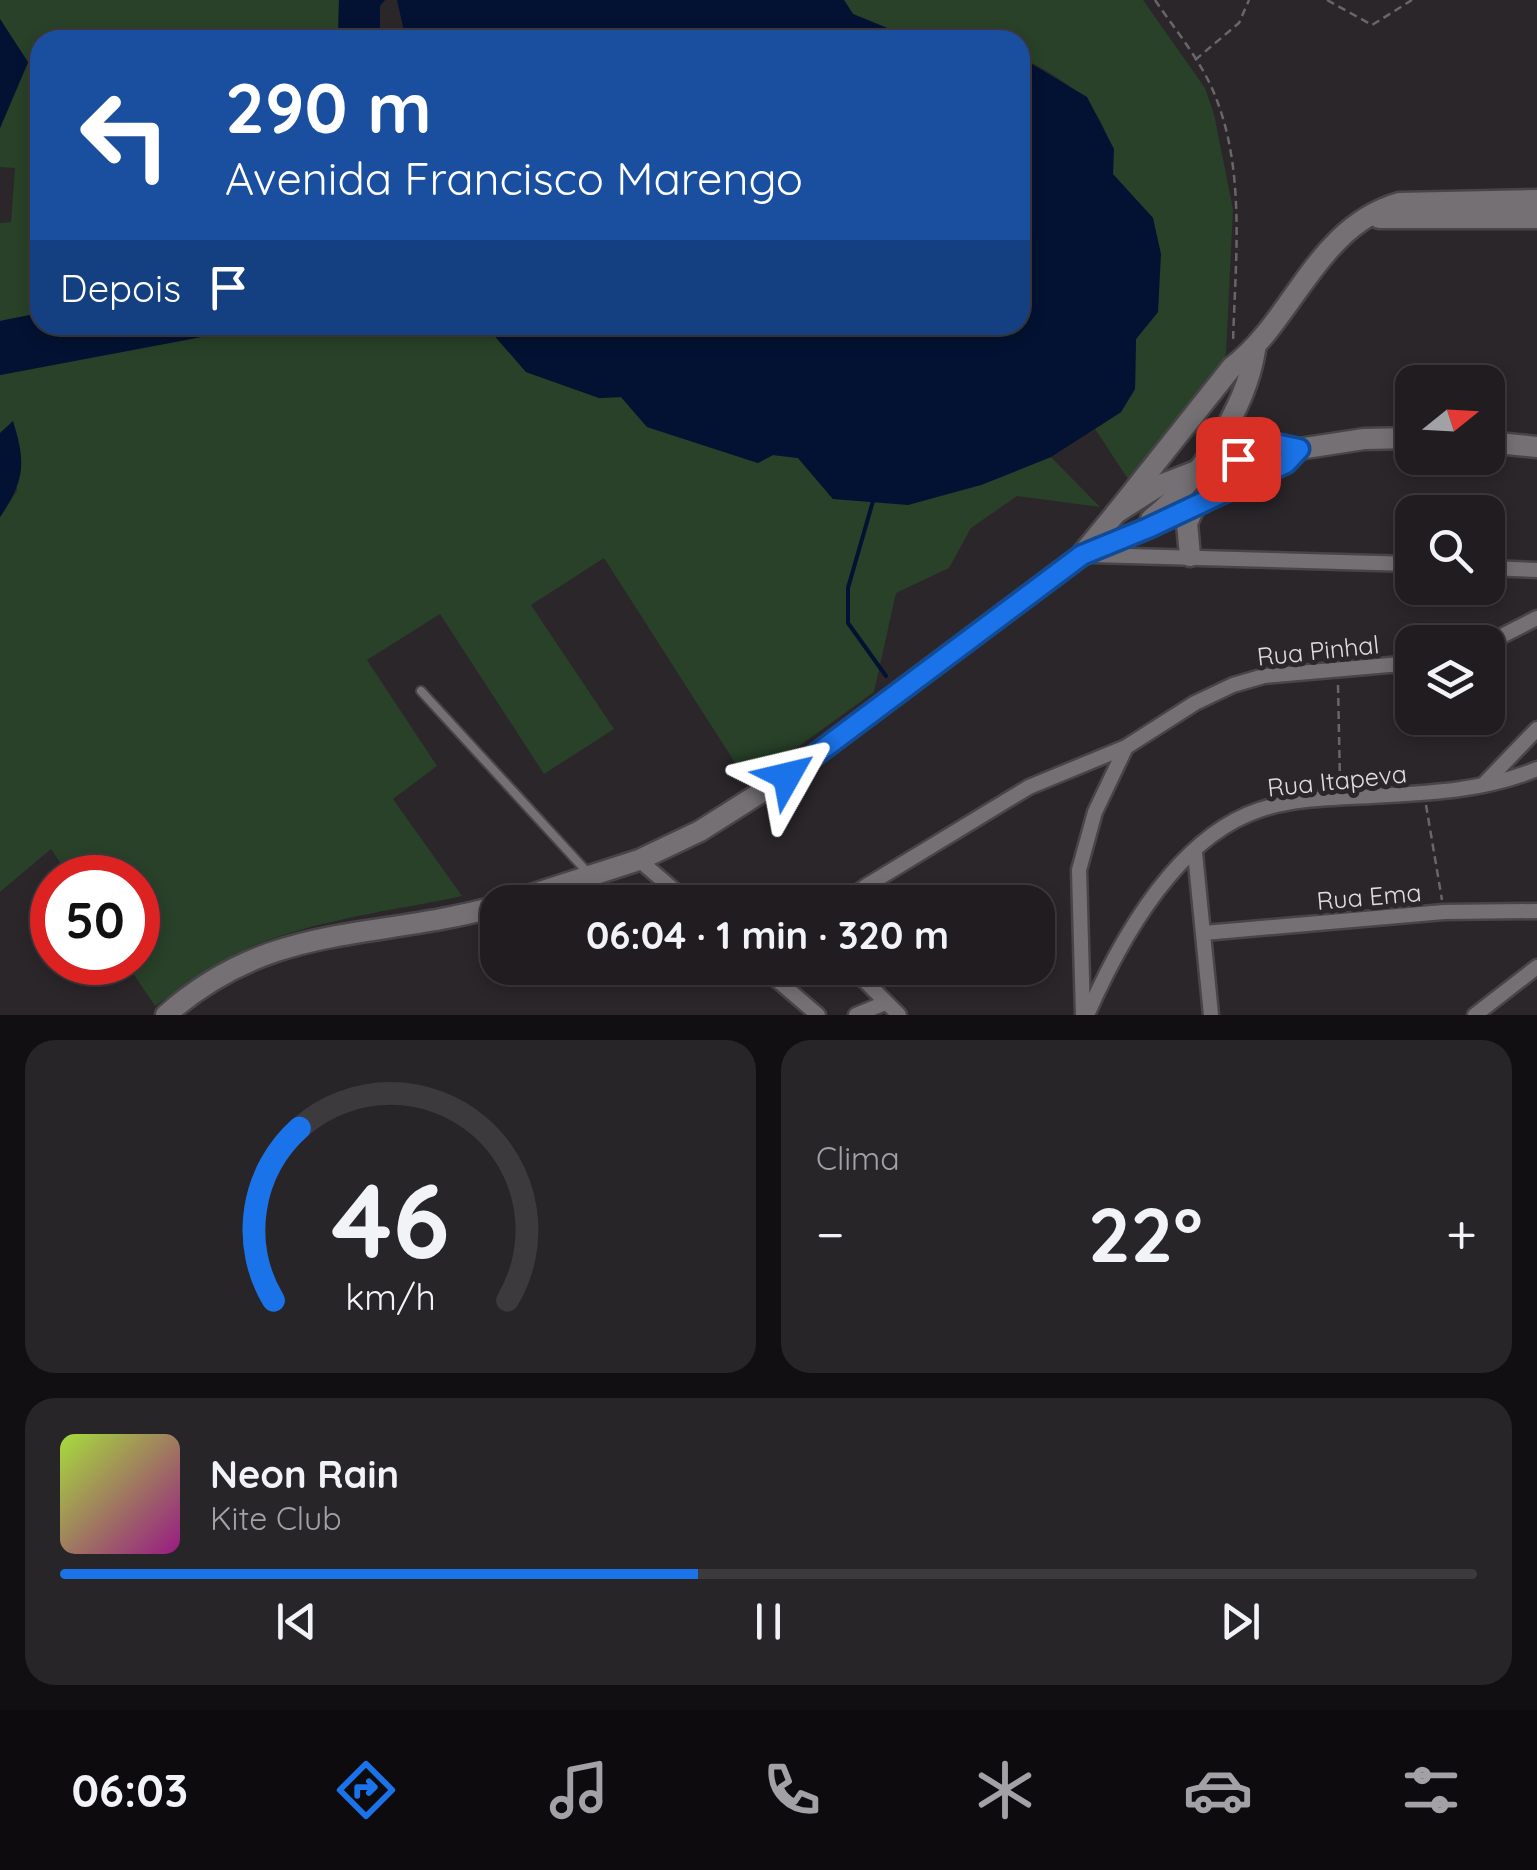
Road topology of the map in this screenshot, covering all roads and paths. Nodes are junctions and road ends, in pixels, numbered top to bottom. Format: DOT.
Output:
graph roads {
  1 [pos="1155,0"];
  2 [pos="1250,0"];
  3 [pos="1327,0"];
  4 [pos="1412,0"];
  5 [pos="1195,60"];
  6 [pos="1537,200"];
  7 [pos="1537,218"];
  8 [pos="1367,219"];
  9 [pos="1255,350"];
  10 [pos="1232,368"];
  11 [pos="1221,432"];
  12 [pos="1395,438"];
  13 [pos="1505,444"];
  14 [pos="1537,447"];
  15 [pos="1299,449"];
  16 [pos="1238,459"];
  17 [pos="1199,470"];
  18 [pos="1196,504"];
  19 [pos="1116,513"];
  20 [pos="1126,537"];
  21 [pos="1082,555"];
  22 [pos="1190,556"];
  23 [pos="1395,563"];
  24 [pos="1505,569"];
  25 [pos="1537,570"];
  26 [pos="1537,618"];
  27 [pos="1505,634"];
  28 [pos="1395,664"];
  29 [pos="1338,668"];
  30 [pos="421,691"];
  31 [pos="1537,728"];
  32 [pos="1126,747"];
  33 [pos="1537,770"];
  34 [pos="1483,786"];
  35 [pos="1424,793"];
  36 [pos="1340,798"];
  37 [pos="1195,853"];
  38 [pos="639,860"];
  39 [pos="591,876"];
  40 [pos="563,885"];
  41 [pos="668,885"];
  42 [pos="869,885"];
  43 [pos="480,909"];
  44 [pos="1537,911"];
  45 [pos="1444,912"];
  46 [pos="1204,932"];
  47 [pos="1537,967"];
  48 [pos="783,985"];
  49 [pos="868,985"];
  50 [pos="885,1003"];
  51 [pos="166,1015"];
  52 [pos="818,1015"];
  53 [pos="856,1015"];
  54 [pos="899,1015"];
  55 [pos="1085,1015"];
  56 [pos="1210,1015"];
  57 [pos="1475,1015"];
  1 -- 5 [label="path"];
  2 -- 5 [label="path"];
  3 -- 4 [label="path"];
  5 -- 10 [label="path"];
  6 -- 8 [label="main road"];
  7 -- 8 [label="main road"];
  8 -- 9 [label="main road"];
  9 -- 10 [label="main road"];
  9 -- 11 [label="main road"];
  10 -- 19 [label="main road"];
  11 -- 16 [label="main road"];
  11 -- 17 [label="main road"];
  12 -- 15 [label="main road"];
  13 -- 14 [label="main road"];
  15 -- 16 [label="main road"];
  15 -- 18 [label="main road"];
  16 -- 17 [label="main road"];
  17 -- 19 [label="main road"];
  17 -- 20 [label="main road"];
  18 -- 20 [label="main road"];
  18 -- 22 [label="main road"];
  19 -- 21 [label="main road"];
  20 -- 21 [label="main road"];
  21 -- 22 [label="street"];
  21 -- 38 [label="main road"];
  22 -- 23 [label="street"];
  24 -- 25 [label="street"];
  26 -- 27 [label="street"];
  28 -- 29 [label="street, Rua Pinhal"];
  29 -- 32 [label="street, Rua Pinhal"];
  29 -- 36 [label="path"];
  30 -- 39 [label="lane"];
  31 -- 34 [label="street"];
  32 -- 42 [label="street, Rua Pinhal"];
  32 -- 55 [label="street"];
  33 -- 34 [label="street, Rua Itapeva"];
  34 -- 35 [label="street, Rua Itapeva"];
  35 -- 36 [label="street, Rua Itapeva"];
  35 -- 45 [label="path"];
  36 -- 37 [label="street, Rua Itapeva"];
  37 -- 46 [label="street"];
  37 -- 55 [label="street, Rua Itapeva"];
  38 -- 39 [label="main road"];
  38 -- 41 [label="street"];
  39 -- 40 [label="main road"];
  43 -- 51 [label="main road"];
  44 -- 45 [label="street, Rua Ema"];
  45 -- 46 [label="street, Rua Ema"];
  46 -- 56 [label="street"];
  47 -- 57 [label="street"];
  48 -- 52 [label="street"];
  49 -- 50 [label="street"];
  50 -- 53 [label="street"];
  50 -- 54 [label="street"];
}
